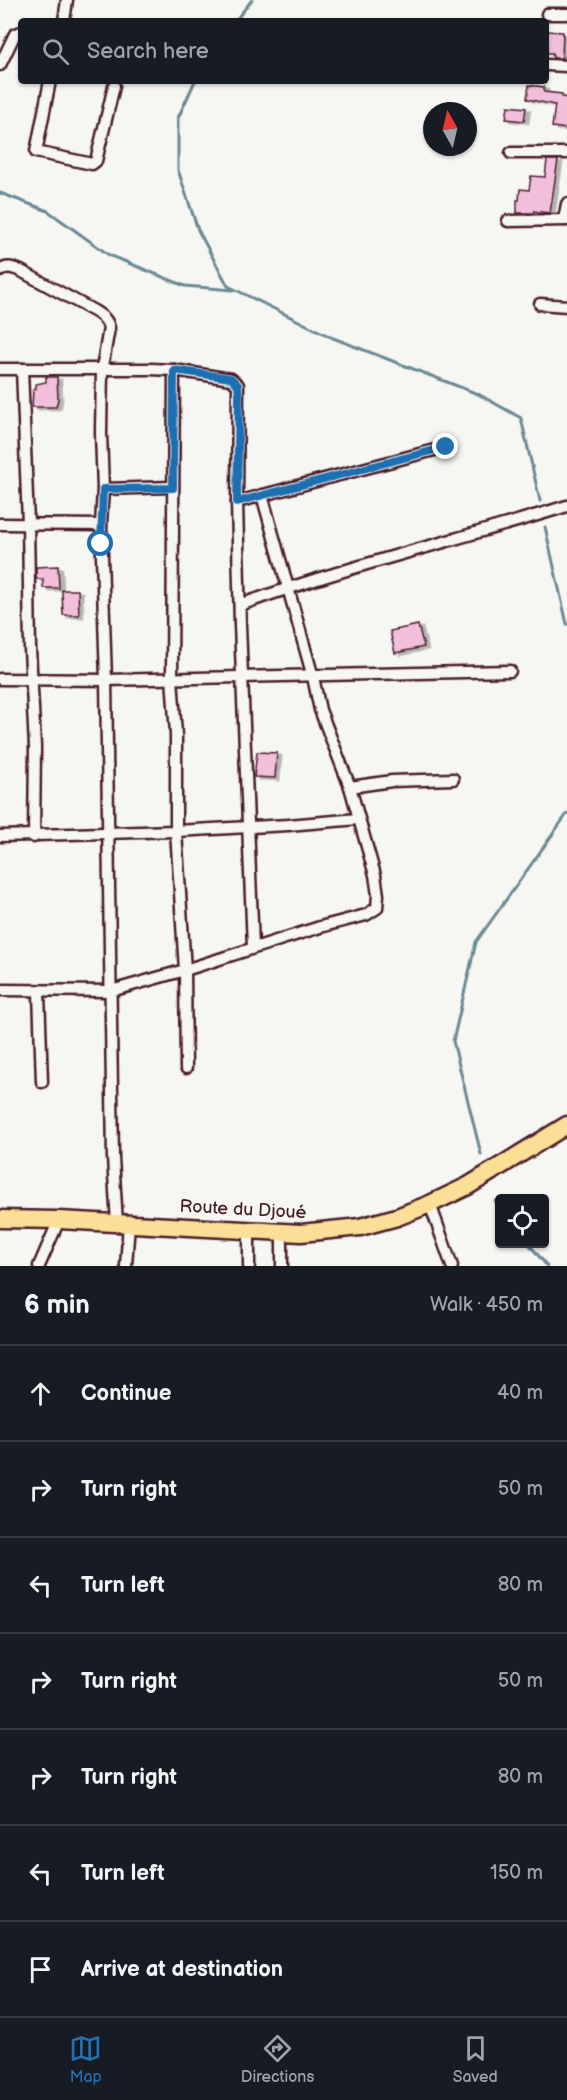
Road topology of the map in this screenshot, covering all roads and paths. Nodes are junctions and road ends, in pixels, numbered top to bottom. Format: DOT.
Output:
graph roads {
  1 [pos="67,0"];
  2 [pos="547,14"];
  3 [pos="567,14"];
  4 [pos="64,18"];
  5 [pos="18,33"];
  6 [pos="0,65"];
  7 [pos="549,65"];
  8 [pos="567,66"];
  9 [pos="49,84"];
  10 [pos="114,86"];
  11 [pos="511,153"];
  12 [pos="567,153"];
  13 [pos="567,204"];
  14 [pos="566,220"];
  15 [pos="508,221"];
  16 [pos="0,271"];
  17 [pos="540,304"];
  18 [pos="567,306"];
  19 [pos="0,369"];
  20 [pos="22,369"];
  21 [pos="102,369"];
  22 [pos="174,370"];
  23 [pos="446,447"];
  24 [pos="173,488"];
  25 [pos="103,489"];
  26 [pos="262,495"];
  27 [pos="237,502"];
  28 [pos="567,506"];
  29 [pos="28,523"];
  30 [pos="0,524"];
  31 [pos="101,525"];
  32 [pos="287,588"];
  33 [pos="240,604"];
  34 [pos="510,671"];
  35 [pos="242,677"];
  36 [pos="313,677"];
  37 [pos="172,678"];
  38 [pos="0,679"];
  39 [pos="33,679"];
  40 [pos="106,680"];
  41 [pos="453,779"];
  42 [pos="350,787"];
  43 [pos="358,819"];
  44 [pos="248,826"];
  45 [pos="177,831"];
  46 [pos="108,833"];
  47 [pos="0,836"];
  48 [pos="34,837"];
  49 [pos="253,947"];
  50 [pos="185,970"];
  51 [pos="0,990"];
  52 [pos="111,991"];
  53 [pos="39,992"];
  54 [pos="186,1068"];
  55 [pos="42,1082"];
  56 [pos="567,1125"];
  57 [pos="430,1204"];
  58 [pos="0,1219"];
  59 [pos="59,1220"];
  60 [pos="123,1223"];
  61 [pos="249,1231"];
  62 [pos="282,1233"];
  63 [pos="39,1266"];
  64 [pos="126,1266"];
  65 [pos="249,1266"];
  66 [pos="282,1266"];
  67 [pos="452,1266"];
  1 -- 4 [label="street"];
  2 -- 3 [label="street"];
  5 -- 6 [label="street"];
  7 -- 8 [label="street"];
  9 -- 10 [label="street"];
  11 -- 12 [label="street"];
  13 -- 14 [label="street"];
  14 -- 15 [label="street"];
  16 -- 21 [label="street"];
  17 -- 18 [label="street"];
  19 -- 20 [label="street"];
  20 -- 21 [label="street"];
  20 -- 29 [label="street"];
  21 -- 22 [label="street"];
  21 -- 25 [label="street"];
  22 -- 24 [label="street"];
  22 -- 27 [label="street"];
  23 -- 26 [label="street"];
  24 -- 25 [label="street"];
  24 -- 37 [label="street"];
  25 -- 31 [label="street"];
  26 -- 27 [label="street"];
  26 -- 32 [label="street"];
  27 -- 33 [label="street"];
  28 -- 32 [label="street"];
  29 -- 30 [label="street"];
  29 -- 31 [label="street"];
  29 -- 39 [label="street"];
  31 -- 40 [label="street"];
  32 -- 33 [label="street"];
  32 -- 36 [label="street"];
  33 -- 35 [label="street"];
  34 -- 36 [label="street"];
  35 -- 36 [label="street"];
  35 -- 37 [label="street"];
  35 -- 44 [label="street"];
  36 -- 42 [label="street"];
  37 -- 40 [label="street"];
  37 -- 45 [label="street"];
  38 -- 39 [label="street"];
  39 -- 40 [label="street"];
  39 -- 48 [label="street"];
  40 -- 46 [label="street"];
  41 -- 42 [label="street"];
  42 -- 43 [label="street"];
  43 -- 44 [label="street"];
  43 -- 49 [label="street"];
  44 -- 45 [label="street"];
  44 -- 49 [label="street"];
  45 -- 46 [label="street"];
  45 -- 50 [label="street"];
  46 -- 48 [label="street"];
  46 -- 52 [label="street"];
  47 -- 48 [label="street"];
  49 -- 50 [label="street"];
  50 -- 52 [label="street"];
  50 -- 54 [label="street"];
  51 -- 53 [label="street"];
  52 -- 53 [label="street"];
  52 -- 60 [label="street"];
  53 -- 55 [label="street"];
  56 -- 57 [label="main road, Route du Djoué"];
  57 -- 62 [label="main road, Route du Djoué"];
  57 -- 67 [label="street"];
  58 -- 59 [label="main road, Route du Djoué"];
  59 -- 60 [label="main road, Route du Djoué"];
  59 -- 63 [label="street"];
  60 -- 61 [label="main road, Route du Djoué"];
  60 -- 64 [label="street"];
  61 -- 62 [label="main road, Route du Djoué"];
  61 -- 65 [label="street"];
  62 -- 66 [label="street"];
}
